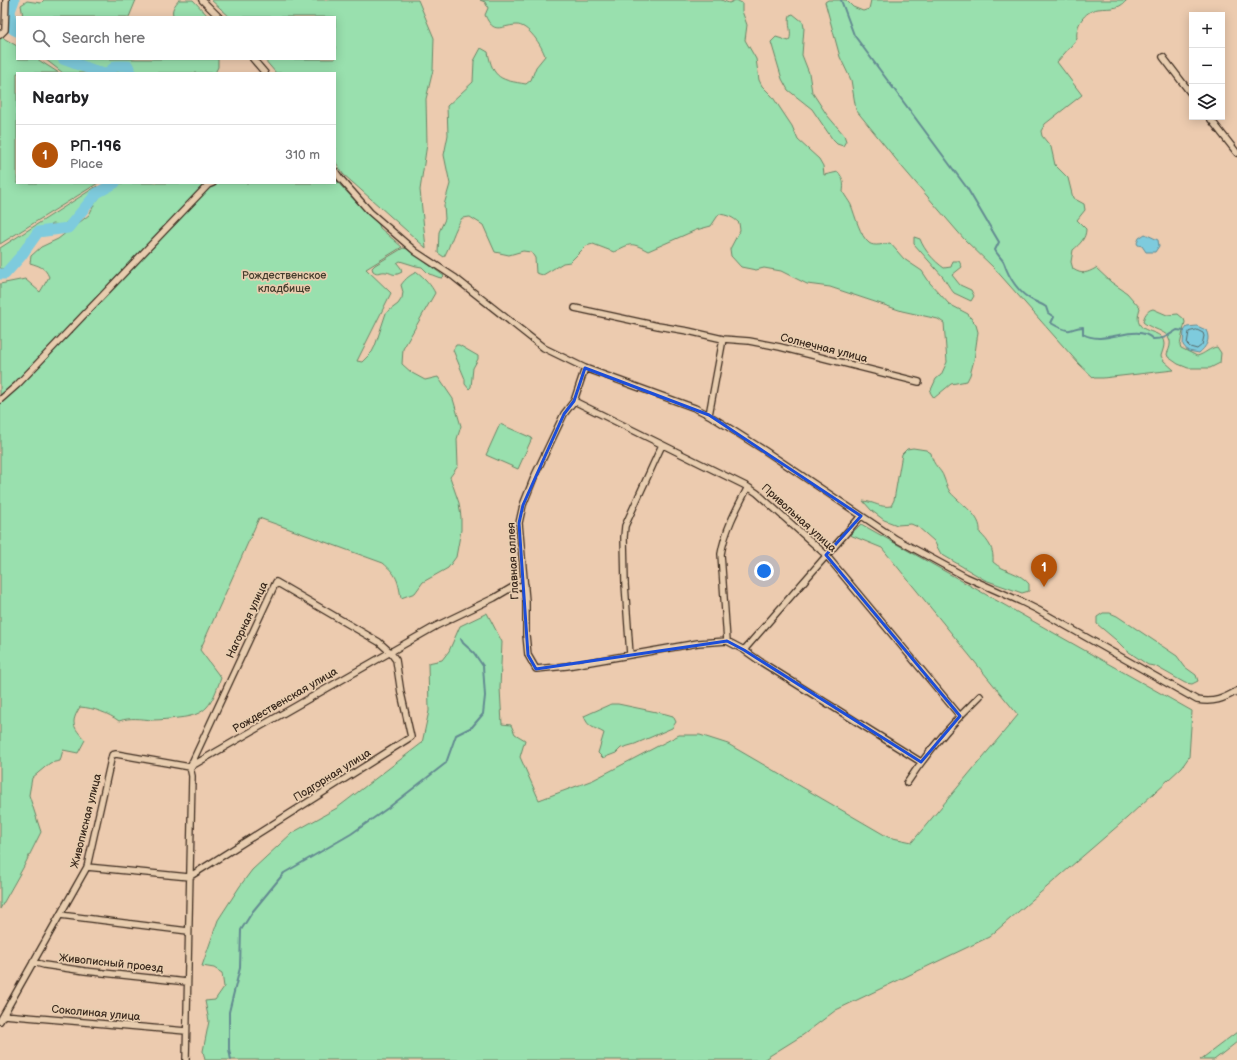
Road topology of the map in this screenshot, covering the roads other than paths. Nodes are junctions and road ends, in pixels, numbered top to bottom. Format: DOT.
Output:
graph roads {
  1 [pos="6,0"];
  2 [pos="202,0"];
  3 [pos="218,16"];
  4 [pos="0,36"];
  5 [pos="1163,57"];
  6 [pos="254,60"];
  7 [pos="263,72"];
  8 [pos="1189,91"];
  9 [pos="1211,120"];
  10 [pos="1237,153"];
  11 [pos="337,178"];
  12 [pos="210,184"];
  13 [pos="575,308"];
  14 [pos="723,339"];
  15 [pos="586,368"];
  16 [pos="919,382"];
  17 [pos="0,400"];
  18 [pos="574,401"];
  19 [pos="709,414"];
  20 [pos="662,445"];
  21 [pos="748,487"];
  22 [pos="861,516"];
  23 [pos="826,555"];
  24 [pos="525,585"];
  25 [pos="727,641"];
  26 [pos="744,650"];
  27 [pos="390,652"];
  28 [pos="630,655"];
  29 [pos="1237,691"];
  30 [pos="980,696"];
  31 [pos="960,716"];
  32 [pos="921,762"];
  33 [pos="190,767"];
  34 [pos="907,782"];
  35 [pos="87,867"];
  36 [pos="189,877"];
  37 [pos="60,915"];
  38 [pos="188,931"];
  39 [pos="33,962"];
  40 [pos="187,982"];
  41 [pos="4,1015"];
  42 [pos="0,1021"];
  43 [pos="186,1031"];
  44 [pos="186,1060"];
  1 -- 4 [label="street"];
  2 -- 3 [label="street"];
  5 -- 8 [label="street"];
  6 -- 7 [label="street"];
  9 -- 10 [label="street"];
  11 -- 15 [label="street"];
  12 -- 17 [label="street"];
  13 -- 14 [label="street, Солнечная улица"];
  14 -- 16 [label="street, Солнечная улица"];
  14 -- 19 [label="street"];
  15 -- 18 [label="street, Главная аллея"];
  15 -- 19 [label="street"];
  18 -- 20 [label="street, Привольная улица"];
  18 -- 24 [label="street, Главная аллея"];
  19 -- 22 [label="street"];
  20 -- 21 [label="street, Привольная улица"];
  20 -- 28 [label="street"];
  21 -- 23 [label="street, Привольная улица"];
  21 -- 25 [label="street"];
  22 -- 23 [label="street"];
  22 -- 29 [label="street"];
  23 -- 26 [label="street"];
  23 -- 31 [label="street, Привольная улица"];
  24 -- 27 [label="street, Рождественская улица"];
  24 -- 28 [label="street, Главная аллея"];
  25 -- 26 [label="street"];
  25 -- 28 [label="street"];
  26 -- 32 [label="street"];
  27 -- 33 [label="street, Рождественская улица"];
  27 -- 33 [label="street, Нагорная улица"];
  27 -- 36 [label="street, Подгорная улица"];
  30 -- 31 [label="street"];
  31 -- 32 [label="street"];
  32 -- 34 [label="street"];
  33 -- 35 [label="street, Живописная улица"];
  33 -- 36 [label="street"];
  35 -- 36 [label="street"];
  35 -- 37 [label="street, Живописная улица"];
  36 -- 38 [label="street"];
  37 -- 38 [label="street"];
  37 -- 39 [label="street, Живописная улица"];
  38 -- 40 [label="street"];
  39 -- 40 [label="street, Живописный проезд"];
  39 -- 41 [label="street, Живописная улица"];
  40 -- 43 [label="street"];
  41 -- 42 [label="street, Живописная улица"];
  41 -- 43 [label="street, Соколиная улица"];
  43 -- 44 [label="street"];
}
